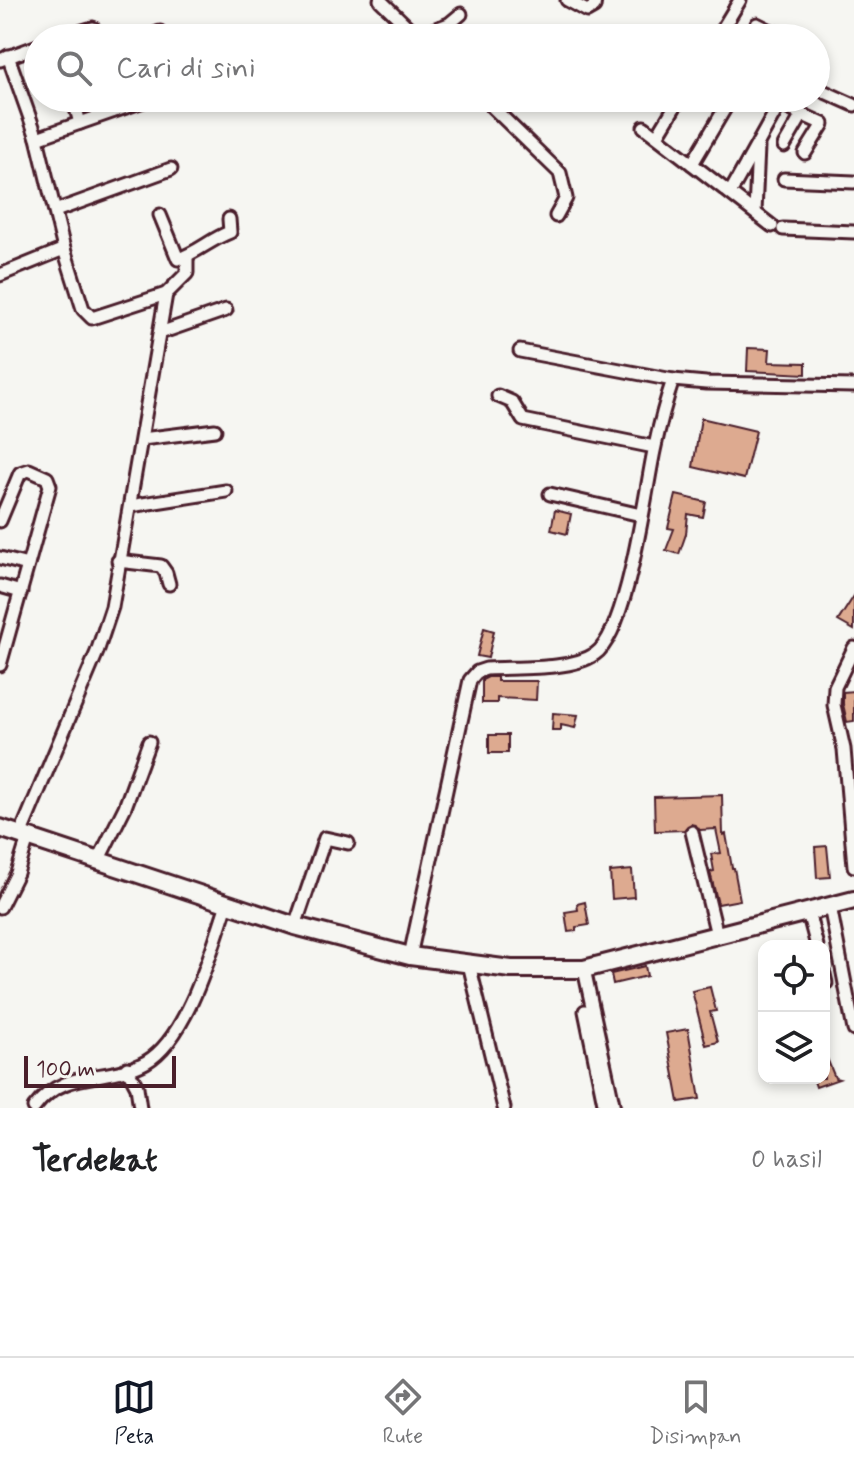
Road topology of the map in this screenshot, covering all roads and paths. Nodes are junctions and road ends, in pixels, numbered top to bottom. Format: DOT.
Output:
graph roads {
  1 [pos="380,0"];
  2 [pos="567,0"];
  3 [pos="740,0"];
  4 [pos="598,2"];
  5 [pos="461,14"];
  6 [pos="405,24"];
  7 [pos="449,24"];
  8 [pos="725,24"];
  9 [pos="24,51"];
  10 [pos="4,58"];
  11 [pos="830,94"];
  12 [pos="854,105"];
  13 [pos="24,106"];
  14 [pos="26,112"];
  15 [pos="77,112"];
  16 [pos="112,112"];
  17 [pos="497,112"];
  18 [pos="672,112"];
  19 [pos="723,112"];
  20 [pos="775,112"];
  21 [pos="798,112"];
  22 [pos="802,115"];
  23 [pos="80,123"];
  24 [pos="644,127"];
  25 [pos="657,136"];
  26 [pos="37,138"];
  27 [pos="758,143"];
  28 [pos="784,146"];
  29 [pos="805,153"];
  30 [pos="692,164"];
  31 [pos="171,169"];
  32 [pos="784,179"];
  33 [pos="854,182"];
  34 [pos="730,193"];
  35 [pos="55,211"];
  36 [pos="755,212"];
  37 [pos="160,215"];
  38 [pos="556,216"];
  39 [pos="229,219"];
  40 [pos="854,232"];
  41 [pos="64,249"];
  42 [pos="187,256"];
  43 [pos="0,275"];
  44 [pos="166,294"];
  45 [pos="226,310"];
  46 [pos="160,333"];
  47 [pos="520,351"];
  48 [pos="673,380"];
  49 [pos="854,386"];
  50 [pos="498,396"];
  51 [pos="215,430"];
  52 [pos="142,439"];
  53 [pos="654,447"];
  54 [pos="226,491"];
  55 [pos="550,494"];
  56 [pos="130,506"];
  57 [pos="641,515"];
  58 [pos="0,521"];
  59 [pos="0,558"];
  60 [pos="118,561"];
  61 [pos="28,565"];
  62 [pos="169,584"];
  63 [pos="0,586"];
  64 [pos="21,592"];
  65 [pos="854,648"];
  66 [pos="0,665"];
  67 [pos="149,742"];
  68 [pos="0,828"];
  69 [pos="692,832"];
  70 [pos="24,836"];
  71 [pos="348,843"];
  72 [pos="98,861"];
  73 [pos="854,866"];
  74 [pos="854,900"];
  75 [pos="227,904"];
  76 [pos="830,906"];
  77 [pos="0,907"];
  78 [pos="808,912"];
  79 [pos="295,926"];
  80 [pos="717,935"];
  81 [pos="815,940"];
  82 [pos="410,956"];
  83 [pos="469,964"];
  84 [pos="580,969"];
  85 [pos="854,1030"];
  86 [pos="127,1068"];
  87 [pos="609,1107"];
  88 [pos="34,1108"];
  89 [pos="140,1108"];
  90 [pos="504,1108"];
  1 -- 6 [label="street"];
  2 -- 4 [label="street"];
  3 -- 8 [label="street"];
  5 -- 7 [label="street"];
  9 -- 10 [label="street"];
  10 -- 13 [label="street"];
  11 -- 12 [label="street"];
  14 -- 26 [label="street"];
  15 -- 23 [label="street"];
  16 -- 23 [label="street"];
  17 -- 38 [label="street"];
  18 -- 25 [label="street"];
  19 -- 30 [label="street"];
  20 -- 27 [label="street"];
  21 -- 22 [label="street"];
  22 -- 28 [label="street"];
  22 -- 29 [label="street"];
  23 -- 26 [label="street"];
  24 -- 25 [label="street"];
  25 -- 30 [label="street"];
  26 -- 35 [label="street"];
  27 -- 34 [label="street"];
  27 -- 36 [label="street"];
  30 -- 34 [label="street"];
  31 -- 35 [label="street"];
  32 -- 33 [label="street"];
  34 -- 36 [label="street"];
  35 -- 41 [label="street"];
  36 -- 40 [label="street"];
  37 -- 42 [label="street"];
  39 -- 42 [label="street"];
  41 -- 43 [label="street"];
  41 -- 44 [label="street"];
  42 -- 44 [label="street"];
  44 -- 46 [label="street"];
  45 -- 46 [label="street"];
  46 -- 52 [label="street"];
  47 -- 48 [label="street"];
  48 -- 49 [label="street"];
  48 -- 53 [label="street"];
  50 -- 53 [label="street"];
  51 -- 52 [label="street"];
  52 -- 56 [label="street"];
  53 -- 57 [label="street"];
  54 -- 56 [label="street"];
  55 -- 57 [label="street"];
  56 -- 60 [label="street"];
  57 -- 82 [label="street"];
  58 -- 61 [label="street"];
  59 -- 61 [label="street"];
  60 -- 62 [label="street"];
  60 -- 70 [label="street"];
  61 -- 64 [label="street"];
  63 -- 64 [label="street"];
  64 -- 66 [label="street"];
  65 -- 73 [label="street"];
  67 -- 72 [label="street"];
  68 -- 70 [label="highway"];
  69 -- 80 [label="street"];
  70 -- 72 [label="highway"];
  70 -- 77 [label="street"];
  71 -- 79 [label="street"];
  72 -- 75 [label="highway"];
  74 -- 76 [label="highway"];
  75 -- 79 [label="highway"];
  75 -- 86 [label="street"];
  76 -- 78 [label="highway"];
  76 -- 85 [label="street"];
  78 -- 80 [label="highway"];
  78 -- 81 [label="street"];
  79 -- 82 [label="highway"];
  80 -- 84 [label="highway"];
  82 -- 83 [label="highway"];
  83 -- 84 [label="highway"];
  83 -- 90 [label="street"];
  84 -- 87 [label="street"];
  86 -- 88 [label="street"];
  86 -- 89 [label="street"];
}
